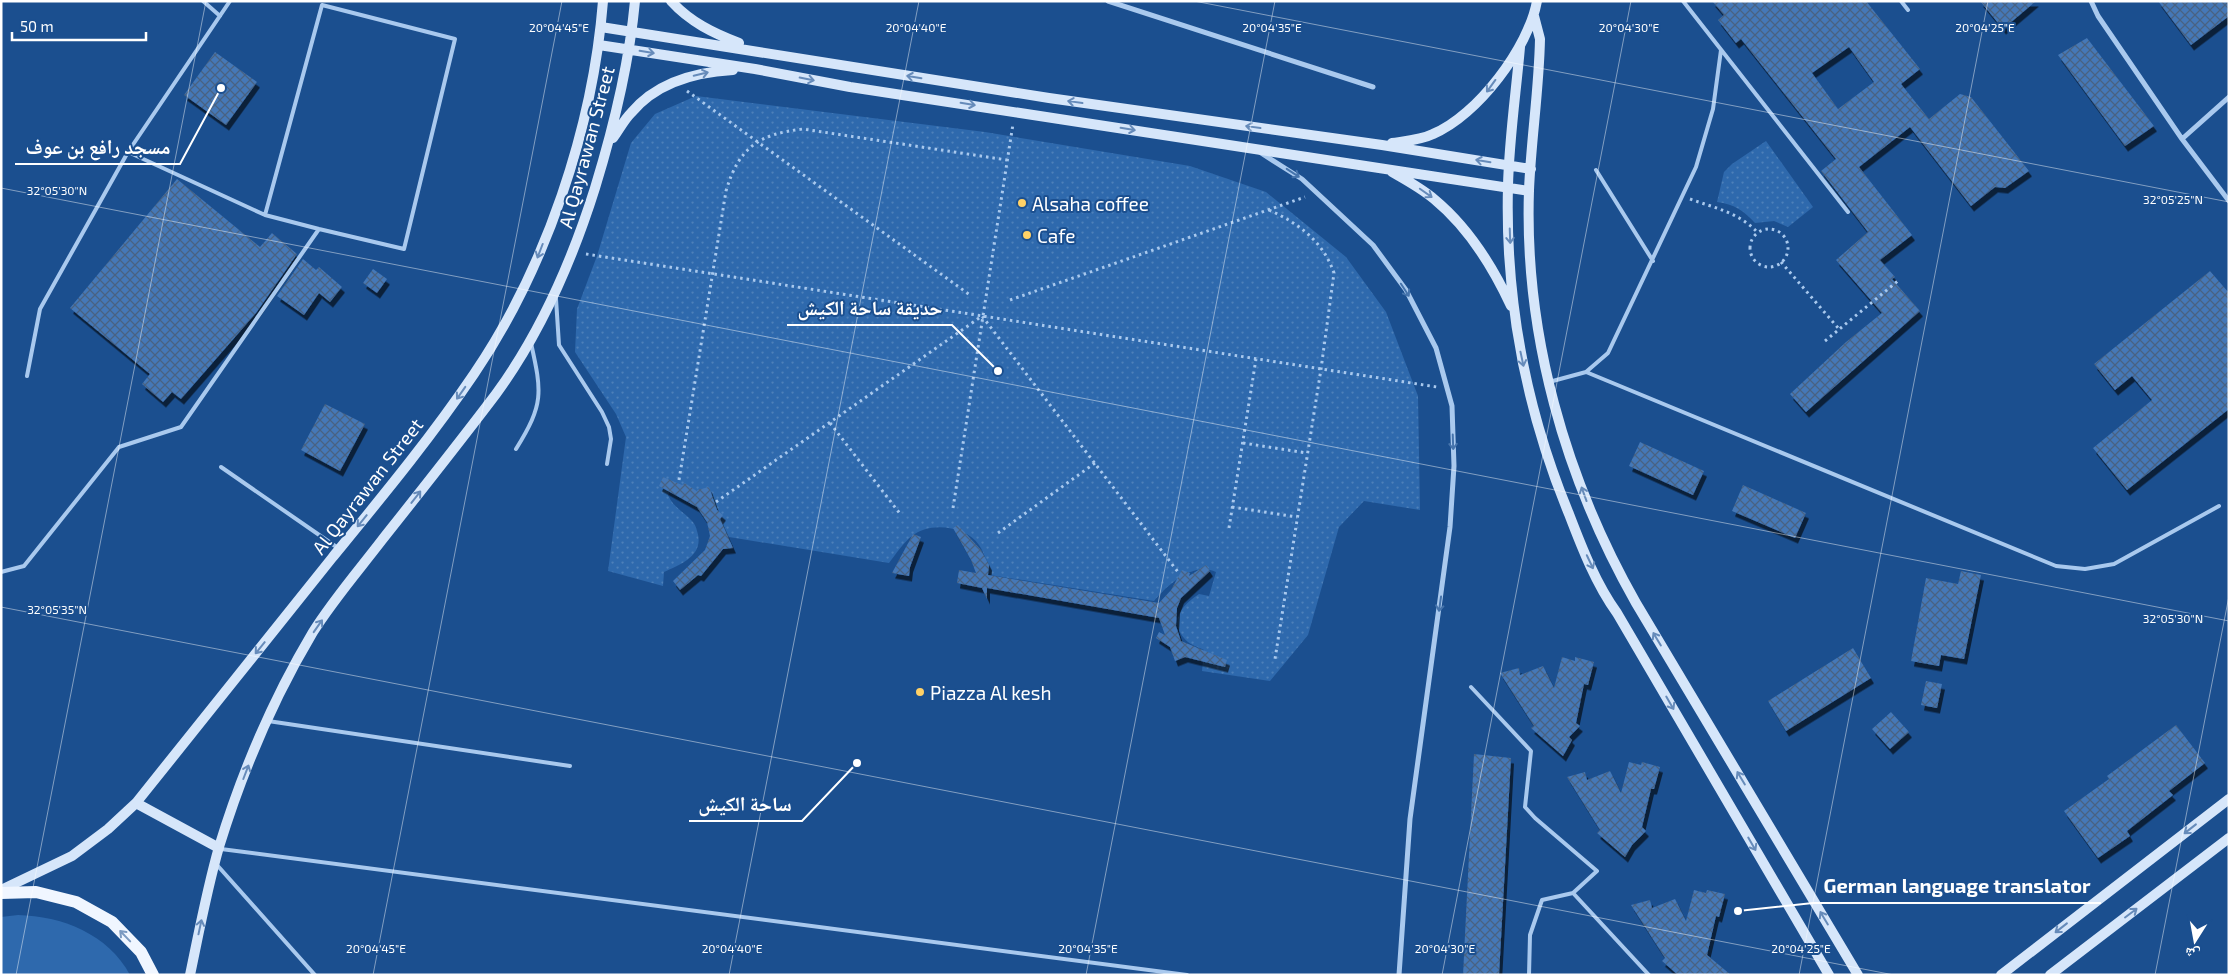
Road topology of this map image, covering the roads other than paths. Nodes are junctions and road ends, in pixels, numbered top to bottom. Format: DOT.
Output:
graph roads {
  1 [pos="203,1"];
  2 [pos="230,1"];
  3 [pos="603,1"];
  4 [pos="635,1"];
  5 [pos="671,1"];
  6 [pos="1108,1"];
  7 [pos="1537,1"];
  8 [pos="1683,1"];
  9 [pos="1901,1"];
  10 [pos="2091,1"];
  11 [pos="1908,10"];
  12 [pos="220,16"];
  13 [pos="1534,16"];
  14 [pos="601,27"];
  15 [pos="632,31"];
  16 [pos="599,44"];
  17 [pos="1520,47"];
  18 [pos="629,49"];
  19 [pos="756,50"];
  20 [pos="1721,50"];
  21 [pos="755,69"];
  22 [pos="1373,87"];
  23 [pos="2229,97"];
  24 [pos="2182,138"];
  25 [pos="609,143"];
  26 [pos="1382,145"];
  27 [pos="1252,147"];
  28 [pos="128,152"];
  29 [pos="1509,166"];
  30 [pos="1385,168"];
  31 [pos="1531,169"];
  32 [pos="1596,170"];
  33 [pos="1508,187"];
  34 [pos="1529,191"];
  35 [pos="2229,201"];
  36 [pos="1848,212"];
  37 [pos="265,214"];
  38 [pos="319,230"];
  39 [pos="1653,261"];
  40 [pos="556,292"];
  41 [pos="1514,311"];
  42 [pos="531,339"];
  43 [pos="1586,372"];
  44 [pos="28,376"];
  45 [pos="1547,382"];
  46 [pos="516,449"];
  47 [pos="606,464"];
  48 [pos="222,467"];
  49 [pos="2219,506"];
  50 [pos="340,549"];
  51 [pos="1,572"];
  52 [pos="1471,687"];
  53 [pos="266,721"];
  54 [pos="570,766"];
  55 [pos="2229,799"];
  56 [pos="136,803"];
  57 [pos="2229,838"];
  58 [pos="219,848"];
  59 [pos="215,863"];
  60 [pos="1,892"];
  61 [pos="1573,893"];
  62 [pos="1856,971"];
  63 [pos="313,974"];
  64 [pos="153,975"];
  65 [pos="190,975"];
  66 [pos="1187,975"];
  67 [pos="1399,975"];
  68 [pos="1529,975"];
  69 [pos="1649,975"];
  70 [pos="1829,975"];
  71 [pos="1866,975"];
  72 [pos="2002,975"];
  73 [pos="2050,975"];
  1 -- 12 [label="lane"];
  2 -- 12 [label="lane"];
  3 -- 14 [label="main road, Al Qayrawan Street"];
  4 -- 15 [label="main road, Al Qayrawan Street"];
  5 -- 19 [label="main road"];
  6 -- 22 [label="street"];
  7 -- 13 [label="main road"];
  8 -- 20 [label="lane"];
  9 -- 11 [label="lane"];
  10 -- 24 [label="street"];
  12 -- 28 [label="lane"];
  13 -- 17 [label="main road"];
  13 -- 31 [label="main road"];
  14 -- 15 [label="main road"];
  14 -- 16 [label="main road, Al Qayrawan Street"];
  15 -- 18 [label="main road, Al Qayrawan Street"];
  15 -- 19 [label="main road"];
  16 -- 18 [label="main road"];
  16 -- 50 [label="main road, Al Qayrawan Street, one-way"];
  17 -- 26 [label="main road, one-way"];
  17 -- 29 [label="main road"];
  18 -- 21 [label="main road, one-way"];
  18 -- 25 [label="main road, Al Qayrawan Street"];
  26 -- 19 [label="main road, one-way"];
  20 -- 36 [label="lane"];
  20 -- 39 [label="lane"];
  25 -- 21 [label="main road, one-way"];
  21 -- 27 [label="main road, one-way"];
  23 -- 24 [label="street"];
  24 -- 35 [label="street"];
  25 -- 40 [label="main road, Al Qayrawan Street"];
  29 -- 26 [label="main road, one-way"];
  27 -- 30 [label="main road"];
  27 -- 67 [label="street, one-way"];
  28 -- 37 [label="lane"];
  28 -- 44 [label="lane"];
  29 -- 31 [label="main road"];
  29 -- 33 [label="main road"];
  30 -- 33 [label="main road"];
  30 -- 41 [label="main road, one-way"];
  31 -- 34 [label="main road"];
  32 -- 39 [label="lane"];
  33 -- 34 [label="main road"];
  33 -- 41 [label="main road, one-way"];
  34 -- 45 [label="main road"];
  37 -- 38 [label="lane"];
  37 -- 38 [label="lane"];
  38 -- 51 [label="lane"];
  39 -- 43 [label="lane"];
  40 -- 42 [label="main road, Al Qayrawan Street"];
  40 -- 47 [label="lane"];
  41 -- 70 [label="main road, one-way"];
  42 -- 46 [label="lane"];
  53 -- 42 [label="main road, Al Qayrawan Street, one-way"];
  43 -- 45 [label="lane"];
  43 -- 49 [label="lane"];
  62 -- 45 [label="main road, one-way"];
  48 -- 50 [label="lane"];
  50 -- 56 [label="main road, Al Qayrawan Street, one-way"];
  52 -- 61 [label="lane"];
  53 -- 54 [label="lane"];
  58 -- 53 [label="main road, Al Qayrawan Street, one-way"];
  55 -- 72 [label="main road, one-way"];
  56 -- 58 [label="main road"];
  56 -- 60 [label="main road, Al Qayrawan Street"];
  73 -- 57 [label="main road, one-way"];
  58 -- 59 [label="main road, Al Qayrawan Street"];
  58 -- 66 [label="lane"];
  59 -- 63 [label="lane"];
  65 -- 59 [label="main road, Al Qayrawan Street, one-way"];
  64 -- 60 [label="main road, one-way"];
  61 -- 68 [label="lane"];
  61 -- 69 [label="lane"];
  62 -- 71 [label="main road"];
}
